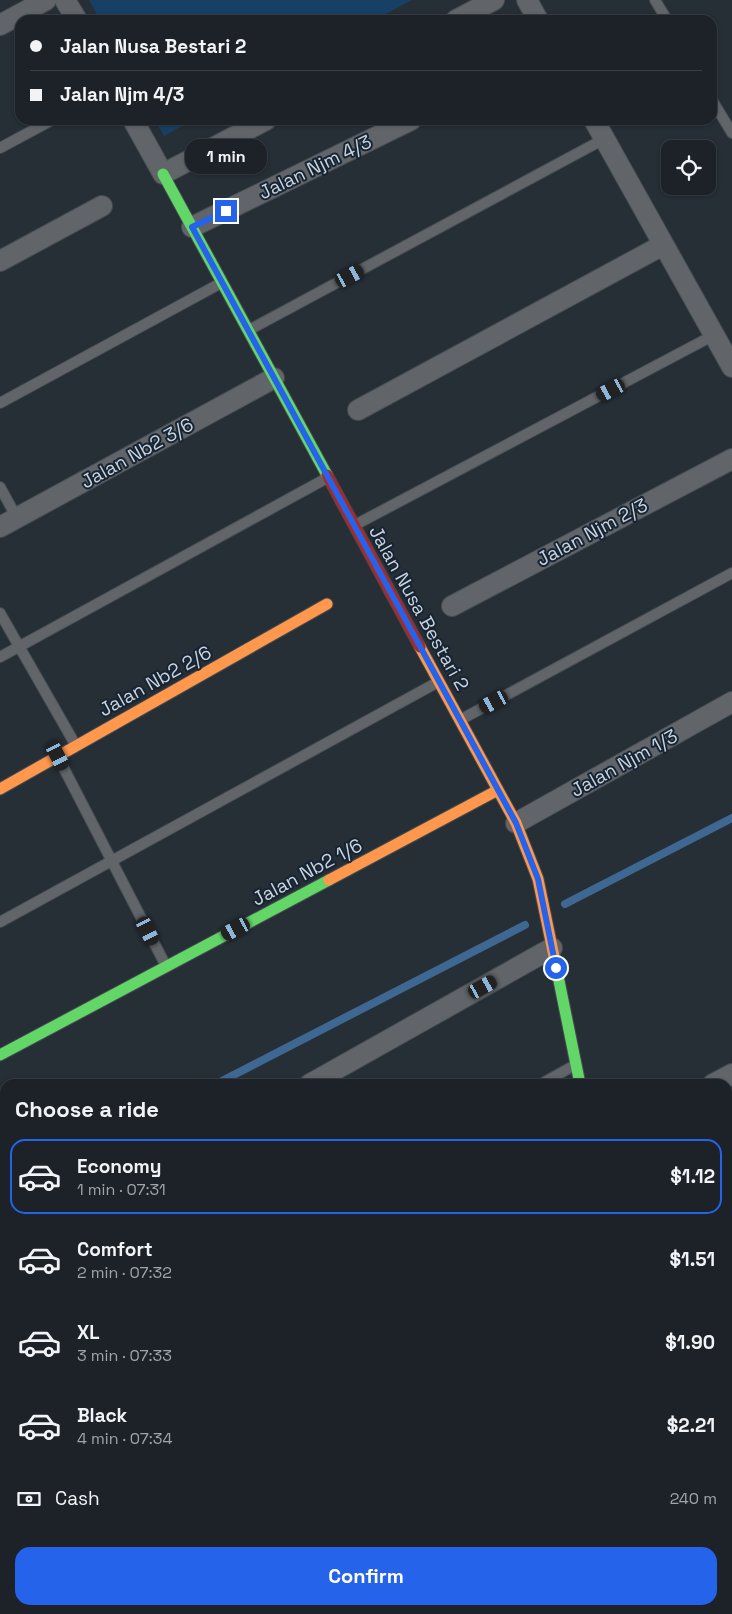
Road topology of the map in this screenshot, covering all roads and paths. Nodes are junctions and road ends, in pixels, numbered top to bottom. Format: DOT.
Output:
graph roads {
  1 [pos="46,0"];
  2 [pos="66,0"];
  3 [pos="494,0"];
  4 [pos="527,0"];
  5 [pos="655,0"];
  6 [pos="18,15"];
  7 [pos="74,15"];
  8 [pos="466,15"];
  9 [pos="535,15"];
  10 [pos="664,15"];
  11 [pos="15,17"];
  12 [pos="0,25"];
  13 [pos="717,108"];
  14 [pos="43,125"];
  15 [pos="136,125"];
  16 [pos="256,125"];
  17 [pos="401,125"];
  18 [pos="597,125"];
  19 [pos="732,134"];
  20 [pos="604,139"];
  21 [pos="0,148"];
  22 [pos="163,174"];
  23 [pos="102,206"];
  24 [pos="192,227"];
  25 [pos="664,245"];
  26 [pos="0,261"];
  27 [pos="222,283"];
  28 [pos="248,331"];
  29 [pos="714,335"];
  30 [pos="732,367"];
  31 [pos="274,378"];
  32 [pos="0,403"];
  33 [pos="358,410"];
  34 [pos="732,459"];
  35 [pos="328,478"];
  36 [pos="0,487"];
  37 [pos="9,523"];
  38 [pos="354,526"];
  39 [pos="732,573"];
  40 [pos="327,604"];
  41 [pos="452,606"];
  42 [pos="0,613"];
  43 [pos="19,647"];
  44 [pos="0,657"];
  45 [pos="439,681"];
  46 [pos="732,702"];
  47 [pos="460,720"];
  48 [pos="76,746"];
  49 [pos="58,756"];
  50 [pos="0,789"];
  51 [pos="498,790"];
  52 [pos="516,823"];
  53 [pos="111,860"];
  54 [pos="0,922"];
  55 [pos="552,948"];
  56 [pos="166,966"];
  57 [pos="0,1055"];
  58 [pos="576,1065"];
  59 [pos="319,1079"];
  60 [pos="550,1079"];
  61 [pos="579,1079"];
  1 -- 6 [label="street"];
  2 -- 7 [label="street"];
  3 -- 8 [label="street"];
  4 -- 9 [label="street"];
  5 -- 10 [label="lane"];
  11 -- 12 [label="street"];
  13 -- 19 [label="lane"];
  14 -- 21 [label="lane"];
  15 -- 22 [label="street"];
  16 -- 22 [label="street"];
  17 -- 24 [label="street, Jalan Njm 4/3"];
  18 -- 20 [label="street"];
  20 -- 25 [label="street"];
  20 -- 28 [label="lane"];
  22 -- 24 [label="street, Jalan Nusa Bestari 2"];
  23 -- 26 [label="street"];
  24 -- 27 [label="street, Jalan Nusa Bestari 2"];
  25 -- 29 [label="street"];
  25 -- 33 [label="street"];
  27 -- 28 [label="street, Jalan Nusa Bestari 2"];
  27 -- 32 [label="lane"];
  28 -- 31 [label="street, Jalan Nusa Bestari 2"];
  29 -- 30 [label="street"];
  29 -- 38 [label="lane"];
  31 -- 35 [label="street, Jalan Nusa Bestari 2"];
  31 -- 37 [label="street, Jalan Nb2 3/6"];
  34 -- 41 [label="street, Jalan Njm 2/3"];
  35 -- 38 [label="street, Jalan Nusa Bestari 2"];
  35 -- 43 [label="lane"];
  36 -- 37 [label="lane"];
  38 -- 45 [label="street, Jalan Nusa Bestari 2"];
  39 -- 47 [label="lane"];
  40 -- 48 [label="street, Jalan Nb2 2/6"];
  42 -- 43 [label="lane"];
  43 -- 44 [label="lane"];
  43 -- 48 [label="lane"];
  45 -- 47 [label="street, Jalan Nusa Bestari 2"];
  45 -- 53 [label="lane"];
  46 -- 52 [label="street, Jalan Njm 1/3"];
  47 -- 51 [label="street, Jalan Nusa Bestari 2"];
  48 -- 49 [label="street, Jalan Nb2 2/6"];
  49 -- 50 [label="street, Jalan Nb2 2/6"];
  49 -- 53 [label="lane"];
  51 -- 52 [label="street, Jalan Nusa Bestari 2"];
  51 -- 56 [label="street, Jalan Nb2 1/6"];
  52 -- 55 [label="street, Jalan Nusa Bestari 2"];
  53 -- 54 [label="lane"];
  53 -- 56 [label="lane"];
  55 -- 58 [label="street, Jalan Nusa Bestari 2"];
  55 -- 59 [label="street"];
  56 -- 57 [label="street, Jalan Nb2 1/6"];
  58 -- 60 [label="lane"];
  58 -- 61 [label="street, Jalan Nusa Bestari 2"];
}
